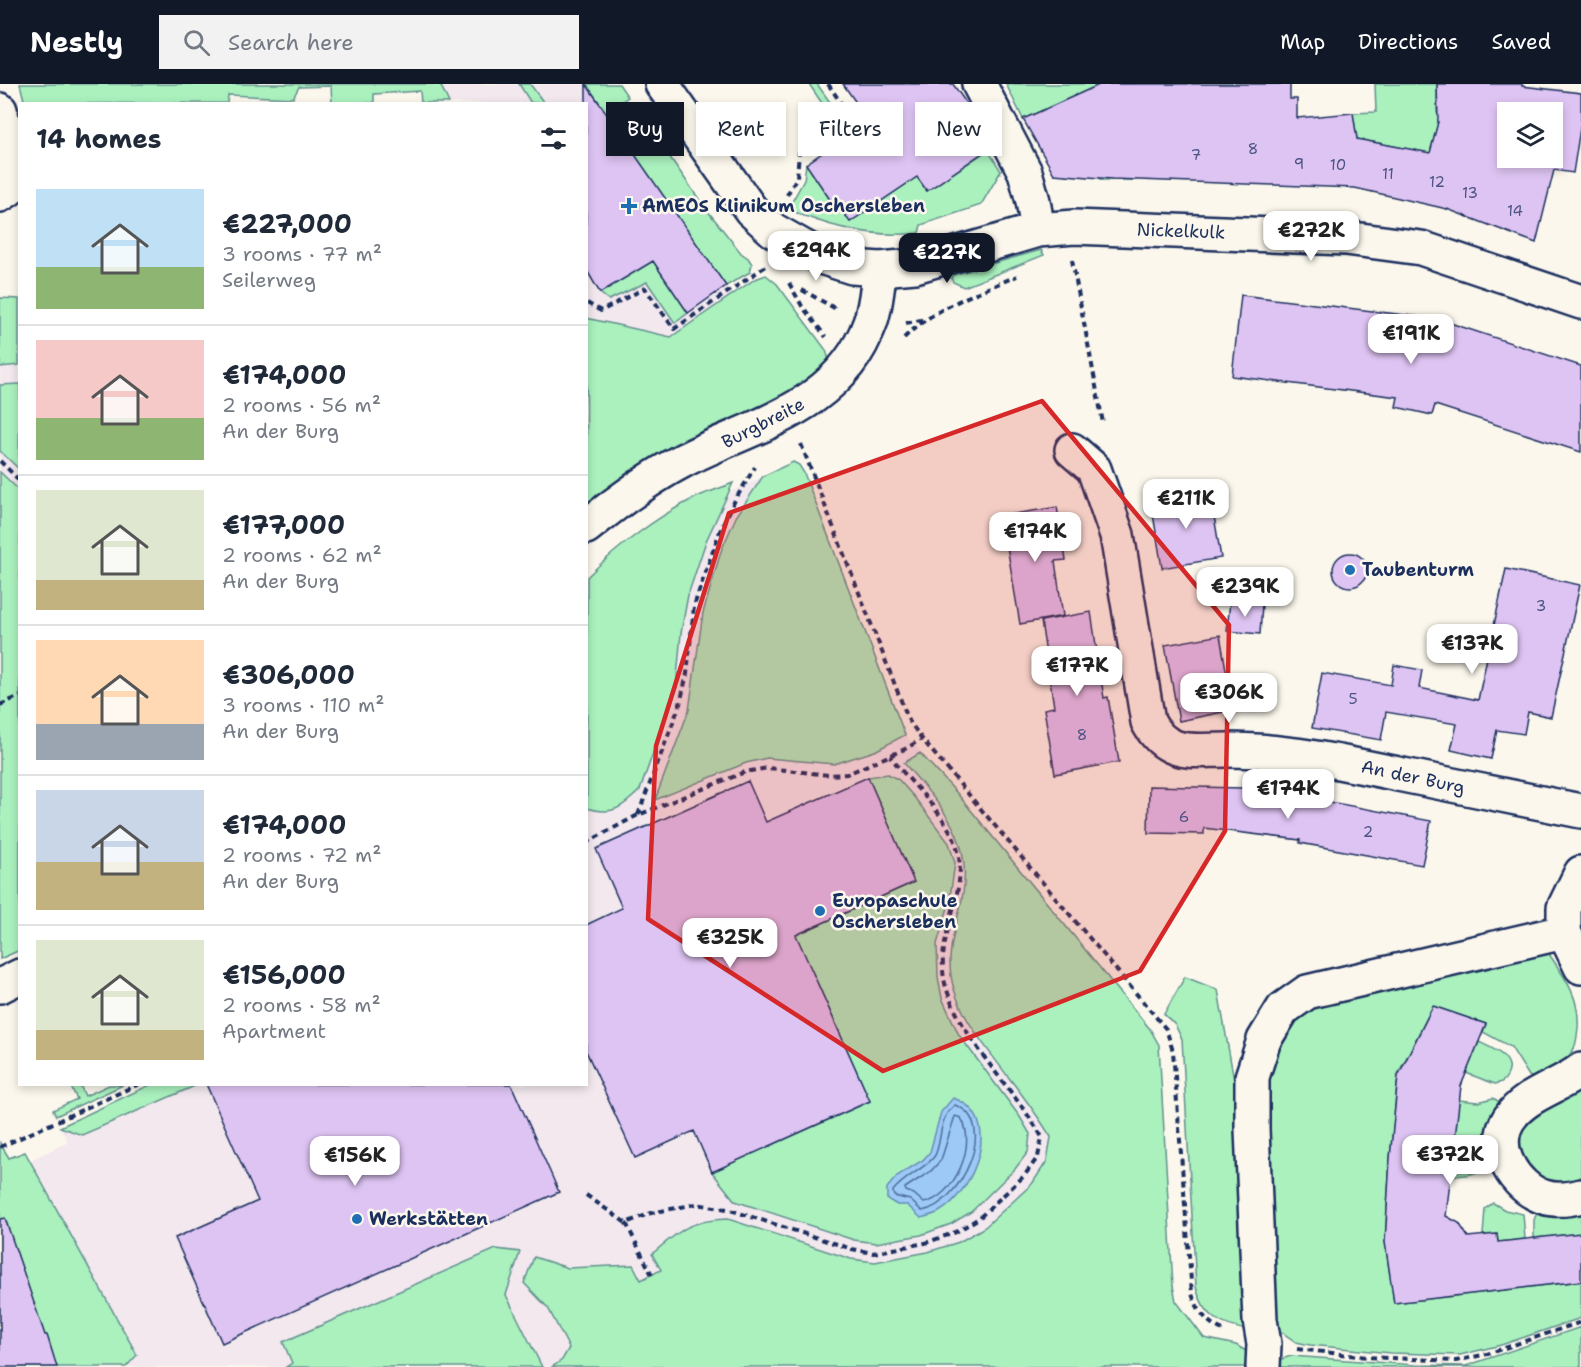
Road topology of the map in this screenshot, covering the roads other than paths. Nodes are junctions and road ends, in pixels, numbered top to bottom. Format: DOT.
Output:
graph roads {
  1 [pos="662,84"];
  2 [pos="979,84"];
  3 [pos="0,110"];
  4 [pos="9,198"];
  5 [pos="1038,230"];
  6 [pos="880,269"];
  7 [pos="1581,302"];
  8 [pos="1072,450"];
  9 [pos="588,526"];
  10 [pos="1581,811"];
  11 [pos="1581,873"];
  12 [pos="1564,932"];
  13 [pos="1581,967"];
  14 [pos="18,977"];
  15 [pos="0,986"];
  16 [pos="1581,1070"];
  17 [pos="1581,1196"];
  18 [pos="1263,1356"];
  1 -- 6 [label="street, Nickelkulk"];
  2 -- 5 [label="street"];
  3 -- 4 [label="street"];
  5 -- 6 [label="street, Nickelkulk"];
  5 -- 7 [label="street, Nickelkulk"];
  6 -- 9 [label="street, Burgbreite"];
  8 -- 10 [label="street, An der Burg"];
  11 -- 12 [label="street"];
  12 -- 13 [label="street"];
  12 -- 18 [label="street"];
  14 -- 15 [label="street"];
  16 -- 17 [label="street"];
}
